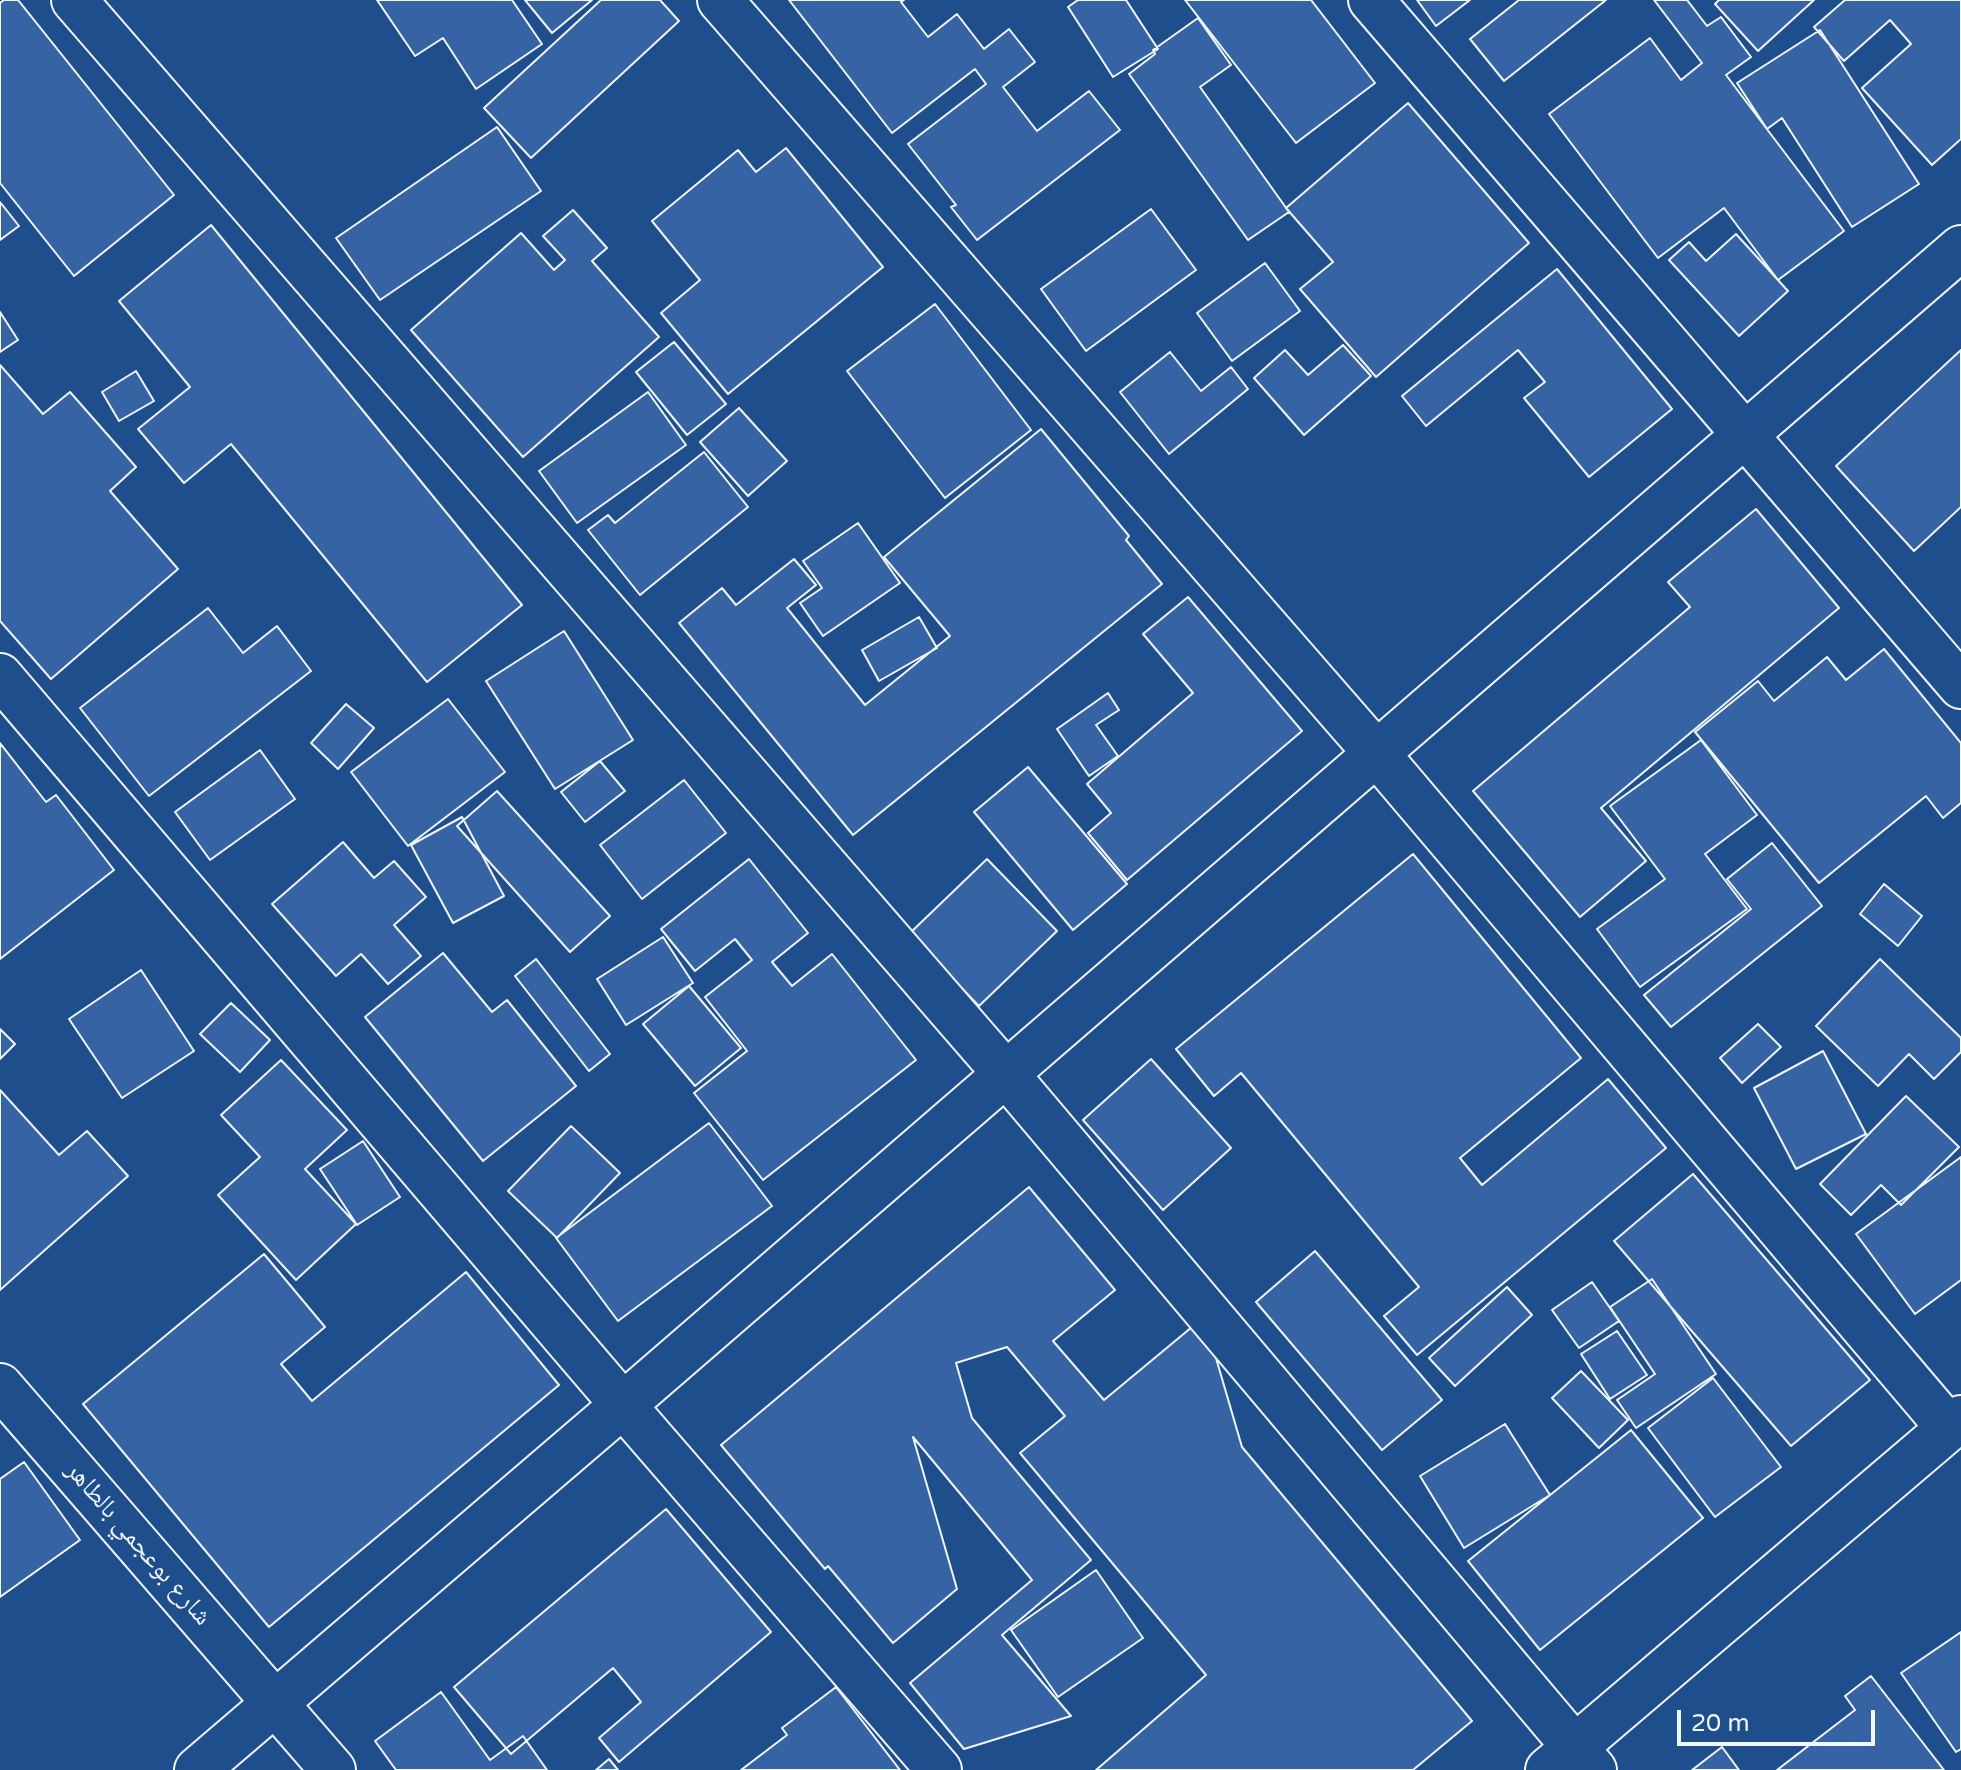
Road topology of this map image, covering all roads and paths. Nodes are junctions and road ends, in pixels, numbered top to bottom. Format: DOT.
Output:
graph roads {
  1 [pos="74,0"];
  2 [pos="720,0"];
  3 [pos="1371,0"];
  4 [pos="1961,248"];
  5 [pos="1745,436"];
  6 [pos="0,676"];
  7 [pos="1961,686"];
  8 [pos="1377,754"];
  9 [pos="1006,1074"];
  10 [pos="0,1386"];
  11 [pos="623,1405"];
  12 [pos="1955,1423"];
  13 [pos="276,1702"];
  14 [pos="1572,1762"];
  15 [pos="197,1770"];
  16 [pos="333,1770"];
  17 [pos="939,1770"];
  1 -- 9 [label="street"];
  2 -- 8 [label="street"];
  3 -- 5 [label="street"];
  4 -- 5 [label="street"];
  5 -- 7 [label="street"];
  5 -- 8 [label="street"];
  6 -- 11 [label="street"];
  8 -- 9 [label="street"];
  8 -- 12 [label="street"];
  9 -- 11 [label="street"];
  9 -- 14 [label="street"];
  10 -- 13 [label="street, شارع بوعجمي بالطاهر"];
  11 -- 13 [label="street"];
  11 -- 17 [label="street"];
  12 -- 14 [label="street"];
  13 -- 15 [label="street"];
  13 -- 16 [label="street, شارع بوعجمي بالطاهر"];
}
